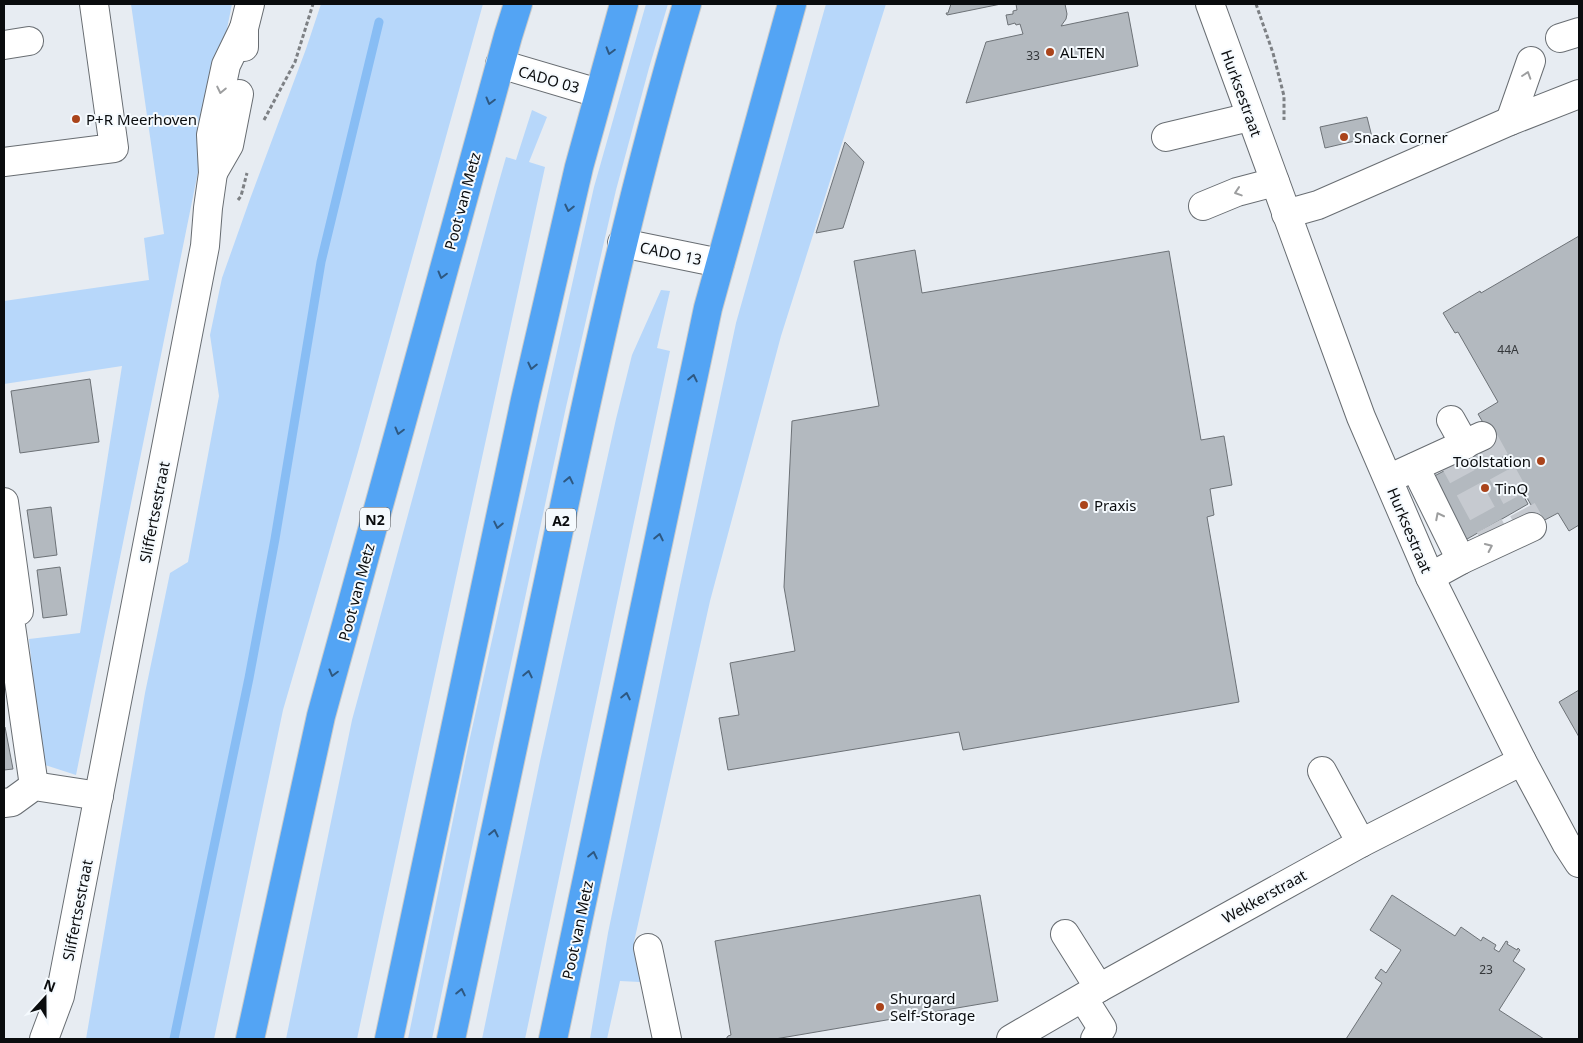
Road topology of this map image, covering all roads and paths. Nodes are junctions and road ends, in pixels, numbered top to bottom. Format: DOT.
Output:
graph roads {
  1 [pos="94,4"];
  2 [pos="313,4"];
  3 [pos="518,4"];
  4 [pos="624,4"];
  5 [pos="687,4"];
  6 [pos="792,4"];
  7 [pos="1210,4"];
  8 [pos="1256,4"];
  9 [pos="247,16"];
  10 [pos="1531,61"];
  11 [pos="500,64"];
  12 [pos="598,93"];
  13 [pos="1579,94"];
  14 [pos="1250,117"];
  15 [pos="1510,121"];
  16 [pos="263,122"];
  17 [pos="1284,124"];
  18 [pos="1166,137"];
  19 [pos="4,162"];
  20 [pos="248,168"];
  21 [pos="1275,182"];
  22 [pos="236,203"];
  23 [pos="1203,206"];
  24 [pos="1286,214"];
  25 [pos="622,243"];
  26 [pos="720,263"];
  27 [pos="1451,420"];
  28 [pos="1414,467"];
  29 [pos="1388,480"];
  30 [pos="4,502"];
  31 [pos="1532,527"];
  32 [pos="1461,560"];
  33 [pos="1430,577"];
  34 [pos="1522,761"];
  35 [pos="1322,771"];
  36 [pos="34,786"];
  37 [pos="99,796"];
  38 [pos="4,803"];
  39 [pos="1361,843"];
  40 [pos="1579,863"];
  41 [pos="1066,934"];
  42 [pos="648,948"];
  43 [pos="1091,993"];
  44 [pos="44,1039"];
  45 [pos="250,1039"];
  46 [pos="390,1039"];
  47 [pos="451,1039"];
  48 [pos="553,1039"];
  49 [pos="667,1039"];
  50 [pos="1010,1039"];
  51 [pos="1095,1039"];
  1 -- 19 [label="street"];
  2 -- 16 [label="path"];
  3 -- 11 [label="highway, Poot van Metz / N2"];
  4 -- 12 [label="highway, one-way"];
  5 -- 25 [label="highway, A2"];
  6 -- 26 [label="highway, Poot van Metz"];
  7 -- 14 [label="street, Hurksestraat"];
  8 -- 17 [label="path, Hurksestraat"];
  9 -- 37 [label="street, Sliffertsestraat"];
  15 -- 10 [label="street, one-way"];
  11 -- 12 [label="street, CADO 03"];
  11 -- 45 [label="highway, Poot van Metz / N2, one-way"];
  12 -- 46 [label="highway, one-way"];
  13 -- 15 [label="street"];
  14 -- 18 [label="street"];
  14 -- 21 [label="street, Hurksestraat"];
  15 -- 24 [label="street"];
  20 -- 22 [label="path"];
  21 -- 23 [label="street, one-way"];
  21 -- 24 [label="street, Hurksestraat"];
  24 -- 29 [label="street, Hurksestraat"];
  25 -- 26 [label="street, CADO 13"];
  47 -- 25 [label="highway, A2, one-way"];
  48 -- 26 [label="highway, Poot van Metz, one-way"];
  27 -- 28 [label="street"];
  28 -- 29 [label="street"];
  32 -- 28 [label="street, one-way"];
  29 -- 33 [label="street, Hurksestraat"];
  30 -- 36 [label="street"];
  32 -- 31 [label="street, one-way"];
  32 -- 33 [label="street"];
  33 -- 34 [label="street, Hurksestraat"];
  34 -- 39 [label="street, Wekkerstraat"];
  34 -- 40 [label="street, Hurksestraat"];
  35 -- 39 [label="street"];
  36 -- 37 [label="street"];
  36 -- 38 [label="street"];
  37 -- 44 [label="street, Sliffertsestraat"];
  39 -- 43 [label="street, Wekkerstraat"];
  41 -- 43 [label="street"];
  42 -- 49 [label="street"];
  43 -- 50 [label="street, Wekkerstraat"];
  43 -- 51 [label="street"];
}
